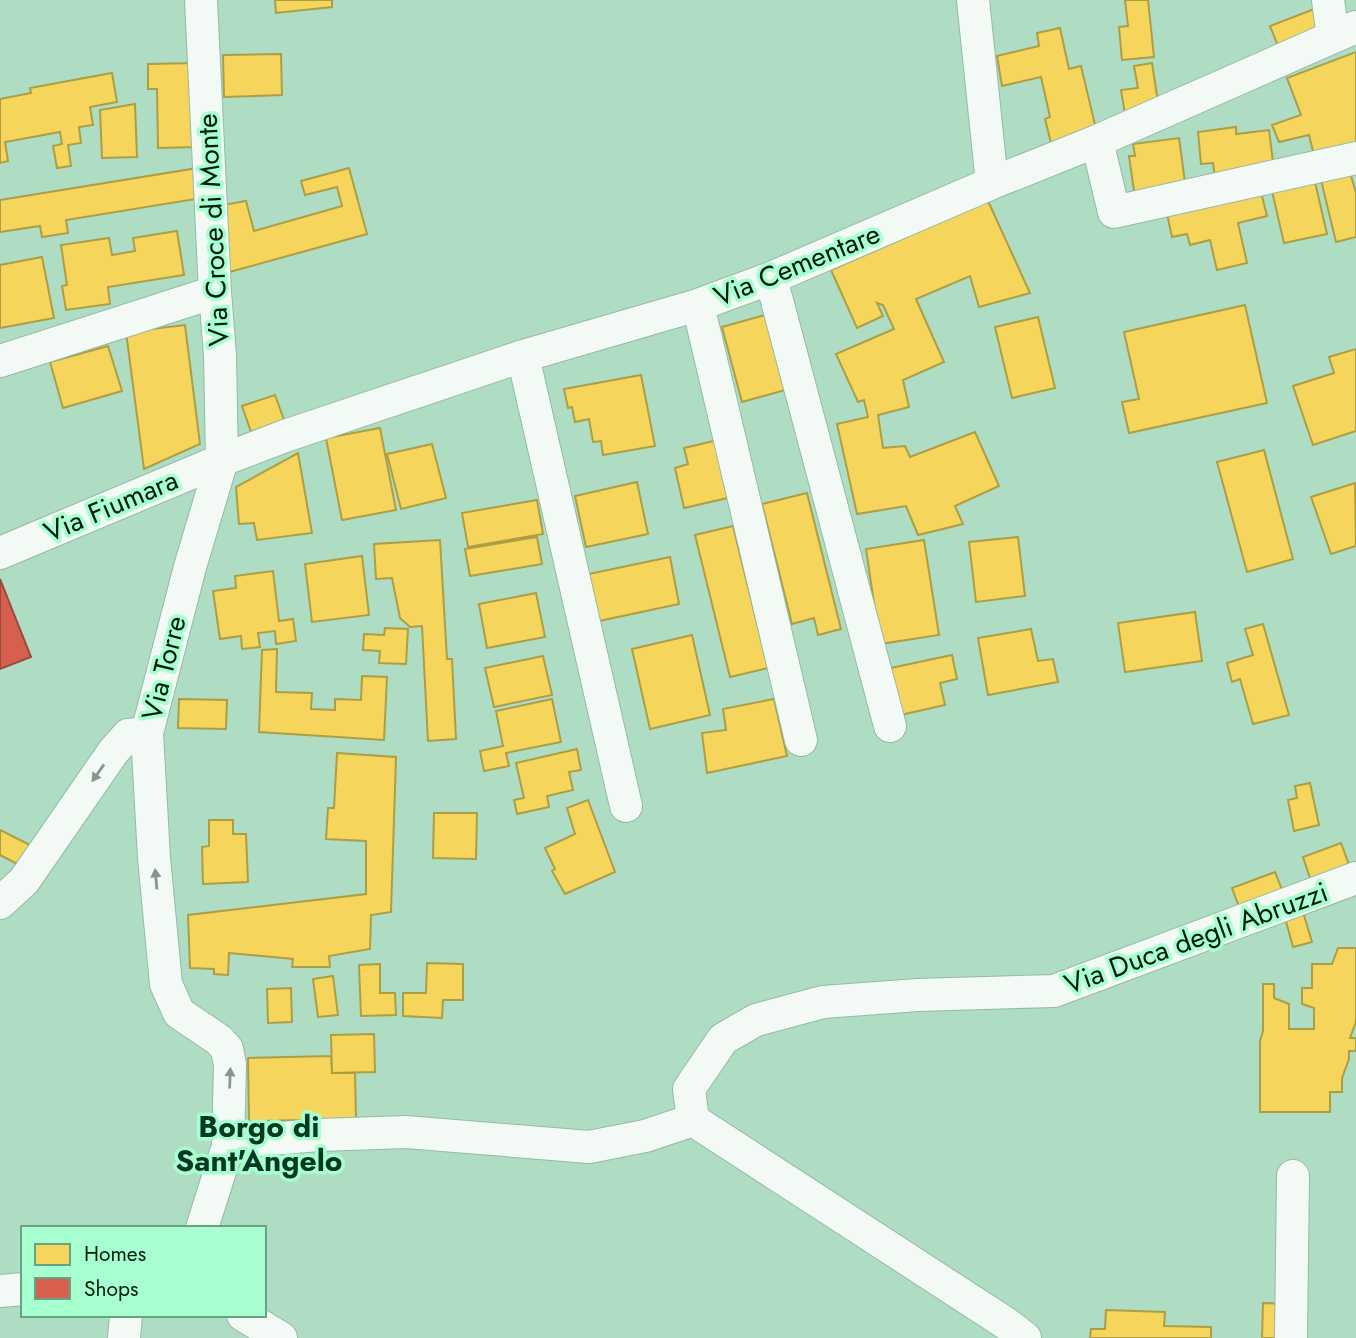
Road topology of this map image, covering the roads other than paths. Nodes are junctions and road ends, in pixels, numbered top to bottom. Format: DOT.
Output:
graph roads {
  1 [pos="201,0"];
  2 [pos="973,0"];
  3 [pos="1328,0"];
  4 [pos="1344,32"];
  5 [pos="1097,141"];
  6 [pos="1356,158"];
  7 [pos="992,183"];
  8 [pos="771,278"];
  9 [pos="215,292"];
  10 [pos="698,305"];
  11 [pos="523,356"];
  12 [pos="0,360"];
  13 [pos="222,460"];
  14 [pos="0,553"];
  15 [pos="890,726"];
  16 [pos="148,733"];
  17 [pos="801,740"];
  18 [pos="626,806"];
  19 [pos="1356,878"];
  20 [pos="0,903"];
  21 [pos="693,1120"];
  22 [pos="228,1146"];
  23 [pos="1293,1176"];
  24 [pos="203,1226"];
  25 [pos="21,1289"];
  26 [pos="0,1291"];
  27 [pos="126,1317"];
  28 [pos="246,1317"];
  29 [pos="1012,1333"];
  30 [pos="124,1338"];
  31 [pos="281,1338"];
  32 [pos="1291,1338"];
  1 -- 9 [label="street, Via Croce di Monte"];
  2 -- 7 [label="street"];
  3 -- 4 [label="street"];
  4 -- 5 [label="street, Via Cementare"];
  5 -- 6 [label="street"];
  5 -- 7 [label="street, Via Cementare"];
  7 -- 8 [label="street, Via Cementare"];
  8 -- 10 [label="street, Via Cementare"];
  8 -- 15 [label="street"];
  9 -- 12 [label="street"];
  9 -- 13 [label="street, Via Croce di Monte"];
  10 -- 11 [label="street, Via Cementare"];
  10 -- 17 [label="street"];
  11 -- 13 [label="street, Via Cementare"];
  11 -- 18 [label="street"];
  13 -- 14 [label="street, Via Fiumara"];
  13 -- 16 [label="street, Via Torre"];
  16 -- 20 [label="street, Via Torre, one-way"];
  22 -- 16 [label="street, one-way"];
  19 -- 21 [label="street, Via Duca degli Abruzzi"];
  21 -- 22 [label="street"];
  21 -- 29 [label="street"];
  22 -- 24 [label="street"];
  23 -- 32 [label="street"];
  25 -- 26 [label="street"];
  27 -- 30 [label="street"];
  28 -- 31 [label="street"];
}
